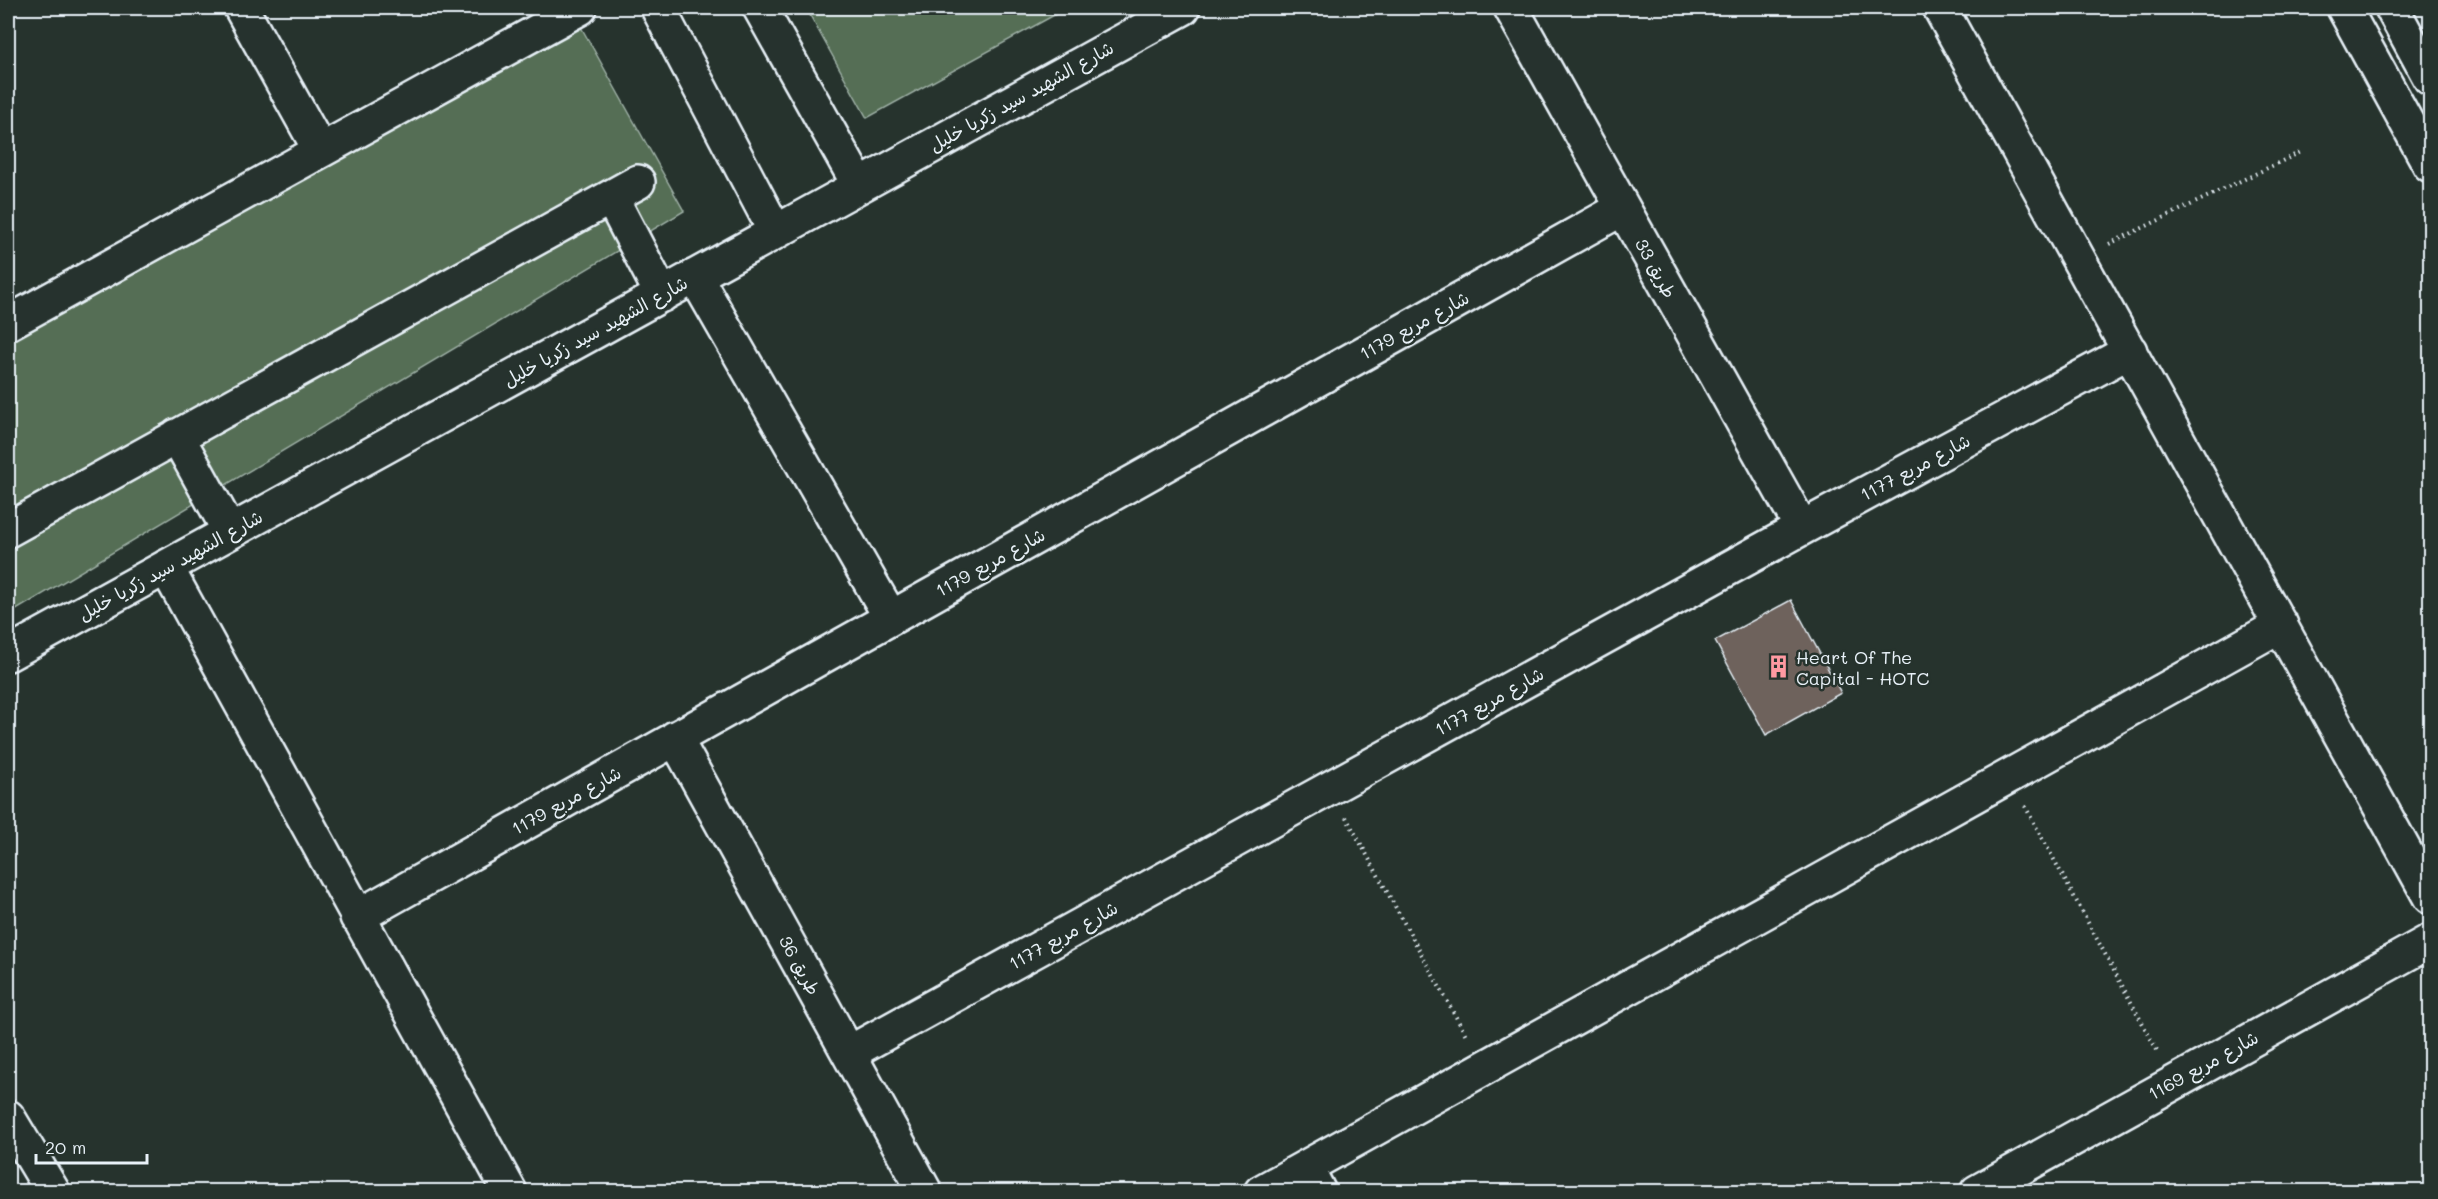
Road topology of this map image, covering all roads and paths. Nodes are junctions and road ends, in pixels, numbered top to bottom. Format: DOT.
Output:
graph roads {
  1 [pos="241,8"];
  2 [pos="580,8"];
  3 [pos="658,8"];
  4 [pos="760,8"];
  5 [pos="1183,8"];
  6 [pos="1510,8"];
  7 [pos="1940,8"];
  8 [pos="2344,8"];
  9 [pos="2392,8"];
  10 [pos="2430,78"];
  11 [pos="320,150"];
  12 [pos="2303,151"];
  13 [pos="2430,165"];
  14 [pos="859,185"];
  15 [pos="1623,208"];
  16 [pos="775,231"];
  17 [pos="2078,258"];
  18 [pos="695,276"];
  19 [pos="662,295"];
  20 [pos="8,323"];
  21 [pos="2130,351"];
  22 [pos="177,436"];
  23 [pos="1802,528"];
  24 [pos="8,531"];
  25 [pos="230,532"];
  26 [pos="166,567"];
  27 [pos="891,618"];
  28 [pos="2281,625"];
  29 [pos="8,654"];
  30 [pos="675,738"];
  31 [pos="2008,776"];
  32 [pos="1330,788"];
  33 [pos="2430,897"];
  34 [pos="357,917"];
  35 [pos="2430,941"];
  36 [pos="849,1053"];
  37 [pos="1484,1068"];
  38 [pos="2174,1081"];
  39 [pos="8,1117"];
  40 [pos="1312,1179"];
  41 [pos="53,1191"];
  42 [pos="510,1191"];
  43 [pos="926,1191"];
  44 [pos="1261,1191"];
  45 [pos="1977,1191"];
  1 -- 11 [label="street"];
  2 -- 11 [label="street"];
  3 -- 16 [label="street"];
  4 -- 14 [label="street"];
  5 -- 14 [label="street, شارع الشهيد سيد زكريا خليل"];
  6 -- 15 [label="street, طريق 33"];
  7 -- 17 [label="street"];
  8 -- 13 [label="street"];
  9 -- 10 [label="street"];
  11 -- 20 [label="street"];
  12 -- 17 [label="path"];
  14 -- 16 [label="street, شارع الشهيد سيد زكريا خليل"];
  15 -- 23 [label="street, طريق 33"];
  15 -- 27 [label="street, شارع مربع 1179"];
  16 -- 18 [label="street, شارع الشهيد سيد زكريا خليل"];
  17 -- 21 [label="street"];
  18 -- 19 [label="street, شارع الشهيد سيد زكريا خليل"];
  18 -- 27 [label="street"];
  19 -- 22 [label="street"];
  19 -- 25 [label="street, شارع الشهيد سيد زكريا خليل"];
  21 -- 23 [label="street, شارع مربع 1177"];
  21 -- 28 [label="street"];
  22 -- 24 [label="street"];
  22 -- 25 [label="street"];
  23 -- 32 [label="street, شارع مربع 1177"];
  25 -- 26 [label="street, شارع الشهيد سيد زكريا خليل"];
  26 -- 29 [label="street, شارع الشهيد سيد زكريا خليل"];
  26 -- 34 [label="street"];
  27 -- 30 [label="street, شارع مربع 1179"];
  28 -- 31 [label="street"];
  28 -- 33 [label="street"];
  30 -- 34 [label="street, شارع مربع 1179"];
  30 -- 36 [label="street, طريق 36"];
  31 -- 37 [label="street"];
  31 -- 38 [label="path"];
  32 -- 36 [label="street, شارع مربع 1177"];
  32 -- 37 [label="path"];
  34 -- 42 [label="street"];
  35 -- 38 [label="street, شارع مربع 1169"];
  36 -- 43 [label="street, طريق 36"];
  37 -- 40 [label="street"];
  38 -- 45 [label="street, شارع مربع 1169"];
  39 -- 41 [label="street"];
  40 -- 44 [label="street"];
}
